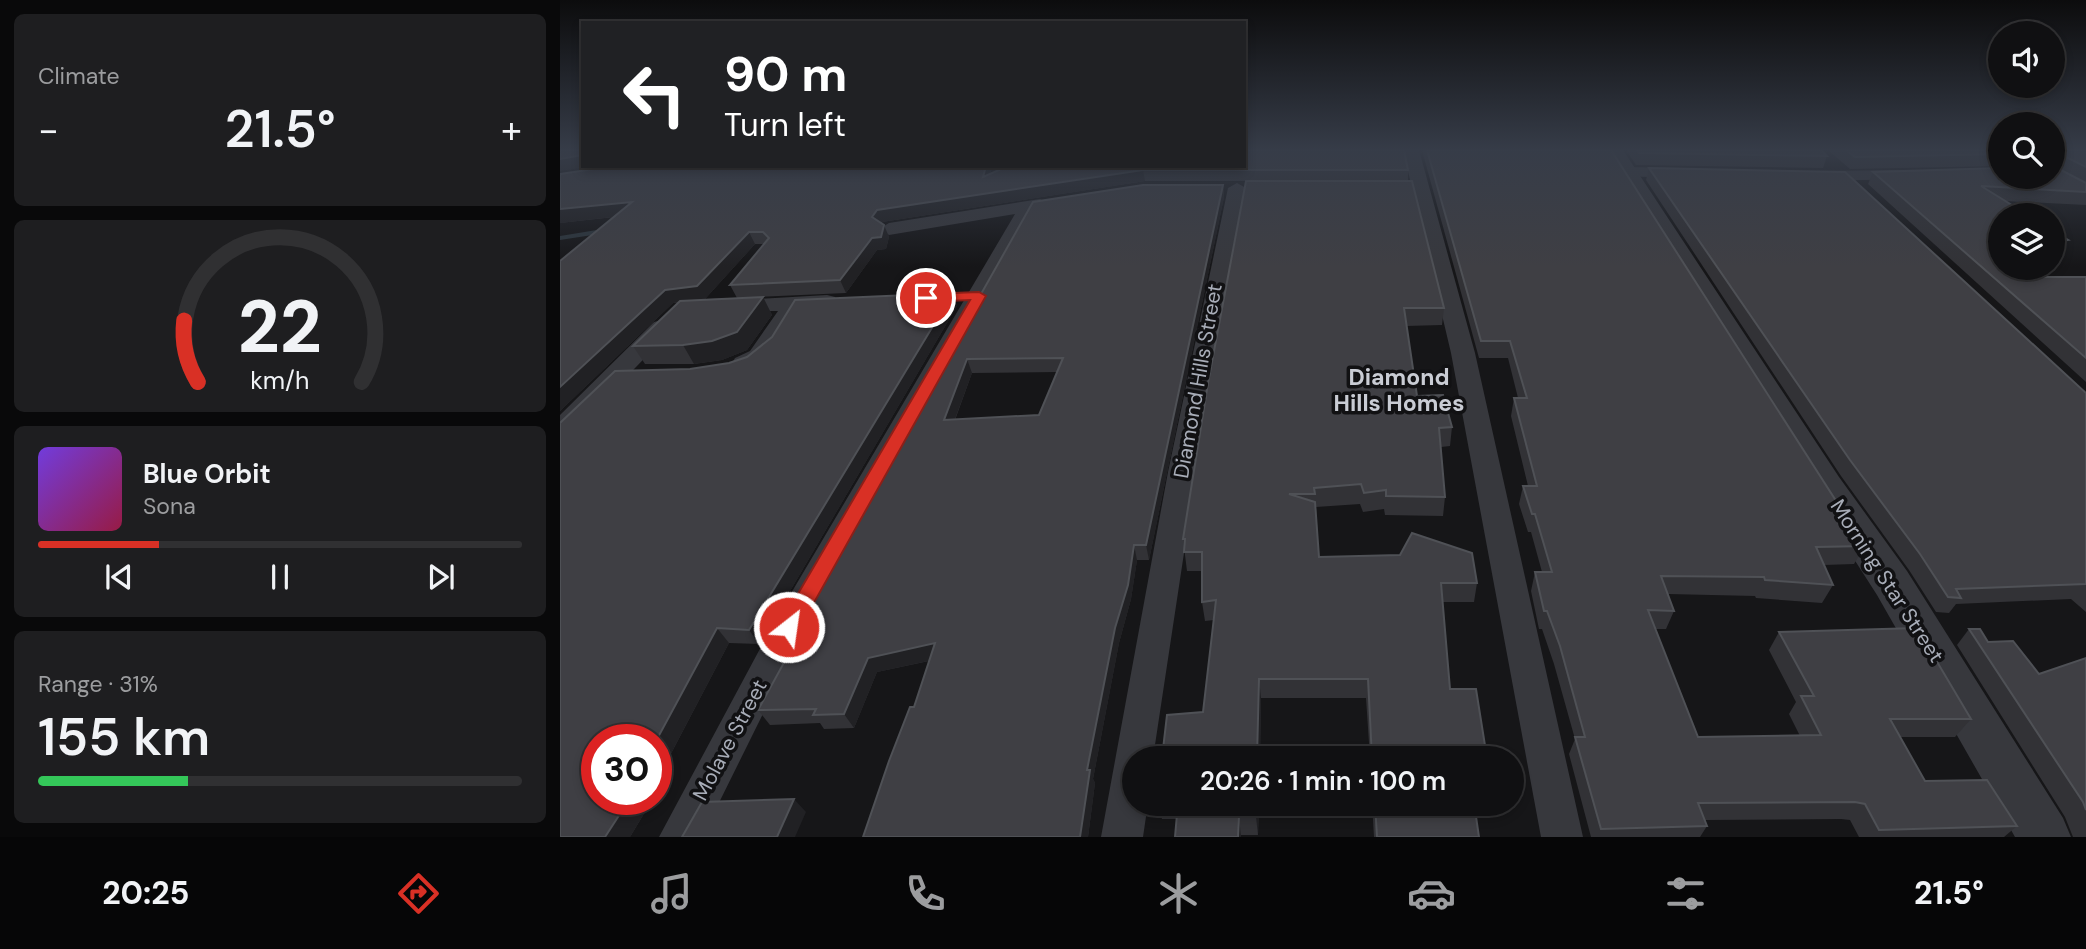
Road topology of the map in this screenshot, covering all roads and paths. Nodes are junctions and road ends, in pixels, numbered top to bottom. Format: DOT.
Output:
graph roads {
  1 [pos="1237,189"];
  2 [pos="1415,189"];
  3 [pos="1637,189"];
  4 [pos="1857,189"];
  5 [pos="1863,195"];
  6 [pos="890,229"];
  7 [pos="730,289"];
  8 [pos="847,301"];
  9 [pos="794,303"];
  10 [pos="677,313"];
  11 [pos="719,370"];
  12 [pos="654,373"];
  13 [pos="615,375"];
  14 [pos="560,430"];
  15 [pos="1136,746"];
  16 [pos="1125,816"];
  17 [pos="680,837"];
  18 [pos="1122,837"];
  19 [pos="1562,837"];
  20 [pos="2045,837"];
  1 -- 15 [label="street, Diamond Hills Street"];
  2 -- 19 [label="street"];
  3 -- 20 [label="street, Morning Star Street"];
  4 -- 5 [label="street"];
  6 -- 17 [label="street, Molave Street"];
  7 -- 9 [label="street"];
  8 -- 9 [label="street"];
  9 -- 11 [label="street"];
  10 -- 13 [label="street"];
  12 -- 13 [label="street"];
  13 -- 14 [label="street"];
  16 -- 18 [label="street, Diamond Hills Street"];
}
